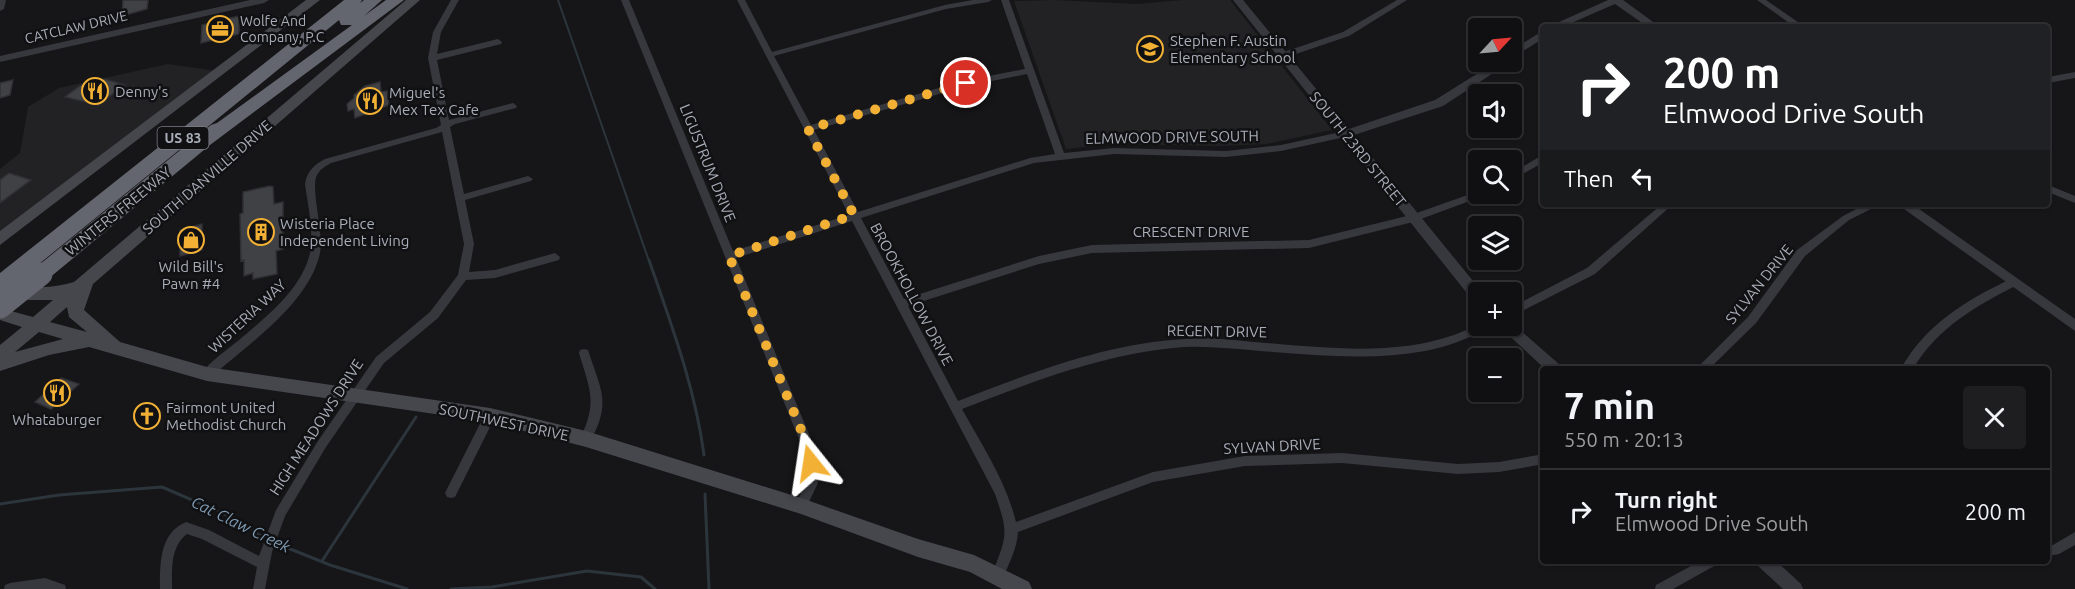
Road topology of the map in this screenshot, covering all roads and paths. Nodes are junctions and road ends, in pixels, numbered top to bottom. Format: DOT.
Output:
graph roads {
  1 [pos="2,0"];
  2 [pos="264,0"];
  3 [pos="313,0"];
  4 [pos="349,0"];
  5 [pos="354,0"];
  6 [pos="374,0"];
  7 [pos="396,0"];
  8 [pos="414,0"];
  9 [pos="455,0"];
  10 [pos="625,0"];
  11 [pos="741,0"];
  12 [pos="988,0"];
  13 [pos="1005,0"];
  14 [pos="1238,0"];
  15 [pos="1403,0"];
  16 [pos="1616,0"];
  17 [pos="1761,0"];
  18 [pos="0,9"];
  19 [pos="1560,24"];
  20 [pos="1651,24"];
  21 [pos="1797,24"];
  22 [pos="1540,36"];
  23 [pos="498,42"];
  24 [pos="1522,48"];
  25 [pos="293,49"];
  26 [pos="769,55"];
  27 [pos="1284,55"];
  28 [pos="432,57"];
  29 [pos="0,59"];
  30 [pos="1029,70"];
  31 [pos="1487,72"];
  32 [pos="2075,75"];
  33 [pos="2050,80"];
  34 [pos="513,106"];
  35 [pos="446,126"];
  36 [pos="808,129"];
  37 [pos="1345,134"];
  38 [pos="1060,156"];
  39 [pos="183,157"];
  40 [pos="1540,160"];
  41 [pos="1522,171"];
  42 [pos="528,179"];
  43 [pos="2050,189"];
  44 [pos="461,198"];
  45 [pos="1468,198"];
  46 [pos="2075,200"];
  47 [pos="1665,207"];
  48 [pos="1868,207"];
  49 [pos="1908,207"];
  50 [pos="854,215"];
  51 [pos="1413,218"];
  52 [pos="2,237"];
  53 [pos="729,256"];
  54 [pos="555,257"];
  55 [pos="463,276"];
  56 [pos="89,280"];
  57 [pos="3,282"];
  58 [pos="2013,282"];
  59 [pos="1468,285"];
  60 [pos="903,303"];
  61 [pos="1522,307"];
  62 [pos="0,308"];
  63 [pos="0,314"];
  64 [pos="35,326"];
  65 [pos="2075,327"];
  66 [pos="1468,333"];
  67 [pos="1517,336"];
  68 [pos="89,341"];
  69 [pos="114,348"];
  70 [pos="584,353"];
  71 [pos="0,355"];
  72 [pos="0,364"];
  73 [pos="1552,366"];
  74 [pos="1705,366"];
  75 [pos="1909,366"];
  76 [pos="207,374"];
  77 [pos="355,394"];
  78 [pos="955,407"];
  79 [pos="490,415"];
  80 [pos="586,440"];
  81 [pos="1540,460"];
  82 [pos="451,493"];
  83 [pos="801,506"];
  84 [pos="1012,530"];
  85 [pos="2075,538"];
  86 [pos="2050,551"];
  87 [pos="264,558"];
  88 [pos="1707,564"];
  89 [pos="1767,564"];
  90 [pos="998,574"];
  91 [pos="10,589"];
  92 [pos="60,589"];
  93 [pos="166,589"];
  94 [pos="259,589"];
  95 [pos="1022,589"];
  96 [pos="1661,589"];
  97 [pos="1795,589"];
  1 -- 18 [label="street"];
  2 -- 29 [label="street, CATCLAW DRIVE"];
  3 -- 52 [label="main road"];
  4 -- 25 [label="highway"];
  5 -- 25 [label="highway, WINTERS FREEWAY / US 83"];
  6 -- 39 [label="highway, WINTERS FREEWAY / US 83"];
  7 -- 39 [label="highway"];
  8 -- 56 [label="main road, SOUTH DANVILLE DRIVE"];
  9 -- 28 [label="street, HIGH MEADOWS DRIVE"];
  10 -- 53 [label="street, LIGUSTRUM DRIVE"];
  11 -- 26 [label="street, BROOKHOLLOW DRIVE"];
  12 -- 26 [label="street"];
  13 -- 30 [label="street"];
  14 -- 27 [label="street, SOUTH 23RD STREET"];
  15 -- 27 [label="street"];
  16 -- 19 [label="street"];
  16 -- 20 [label="street"];
  17 -- 21 [label="street"];
  22 -- 24 [label="street"];
  23 -- 28 [label="street"];
  25 -- 57 [label="highway, WINTERS FREEWAY / US 83"];
  26 -- 36 [label="street, BROOKHOLLOW DRIVE"];
  27 -- 37 [label="street, SOUTH 23RD STREET"];
  28 -- 35 [label="street, HIGH MEADOWS DRIVE"];
  30 -- 36 [label="street"];
  30 -- 38 [label="street"];
  31 -- 37 [label="street, ELMWOOD DRIVE SOUTH"];
  32 -- 33 [label="street"];
  34 -- 35 [label="street"];
  35 -- 44 [label="street, HIGH MEADOWS DRIVE"];
  35 -- 76 [label="street, WISTERIA WAY"];
  36 -- 50 [label="street, BROOKHOLLOW DRIVE"];
  37 -- 38 [label="street, ELMWOOD DRIVE SOUTH"];
  37 -- 51 [label="street, SOUTH 23RD STREET"];
  38 -- 50 [label="street, ELMWOOD DRIVE SOUTH"];
  39 -- 62 [label="highway, WINTERS FREEWAY / US 83, bridge"];
  40 -- 41 [label="street"];
  42 -- 44 [label="street"];
  43 -- 46 [label="street"];
  44 -- 55 [label="street, HIGH MEADOWS DRIVE"];
  45 -- 51 [label="street, CRESCENT DRIVE"];
  47 -- 61 [label="street"];
  48 -- 74 [label="street, SYLVAN DRIVE"];
  49 -- 58 [label="street"];
  50 -- 53 [label="street, ELMWOOD DRIVE SOUTH"];
  50 -- 60 [label="street, BROOKHOLLOW DRIVE"];
  51 -- 59 [label="street, SOUTH 23RD STREET"];
  51 -- 60 [label="street, CRESCENT DRIVE"];
  53 -- 83 [label="street, LIGUSTRUM DRIVE"];
  54 -- 55 [label="street"];
  55 -- 77 [label="street, HIGH MEADOWS DRIVE"];
  56 -- 57 [label="main road"];
  56 -- 64 [label="main road, SOUTH DANVILLE DRIVE"];
  56 -- 69 [label="main road"];
  58 -- 65 [label="street"];
  58 -- 75 [label="street"];
  60 -- 78 [label="street, BROOKHOLLOW DRIVE"];
  63 -- 64 [label="main road, SOUTHWEST DRIVE"];
  64 -- 68 [label="main road, SOUTHWEST DRIVE"];
  64 -- 71 [label="main road, SOUTH DANVILLE DRIVE"];
  66 -- 78 [label="street, REGENT DRIVE"];
  67 -- 73 [label="street"];
  68 -- 69 [label="main road, SOUTHWEST DRIVE"];
  68 -- 72 [label="main road"];
  69 -- 76 [label="main road, SOUTHWEST DRIVE"];
  70 -- 80 [label="street"];
  76 -- 77 [label="main road, SOUTHWEST DRIVE"];
  77 -- 79 [label="main road, SOUTHWEST DRIVE"];
  77 -- 87 [label="street, HIGH MEADOWS DRIVE"];
  78 -- 84 [label="street, BROOKHOLLOW DRIVE"];
  79 -- 80 [label="main road, SOUTHWEST DRIVE"];
  79 -- 82 [label="street"];
  80 -- 83 [label="main road, SOUTHWEST DRIVE"];
  81 -- 84 [label="street, SYLVAN DRIVE"];
  83 -- 90 [label="main road, SOUTHWEST DRIVE"];
  84 -- 90 [label="street"];
  85 -- 86 [label="street"];
  87 -- 93 [label="street"];
  87 -- 94 [label="street, HIGH MEADOWS DRIVE"];
  88 -- 96 [label="street"];
  89 -- 97 [label="street"];
  90 -- 95 [label="main road, SOUTHWEST DRIVE"];
  91 -- 92 [label="street"];
}
